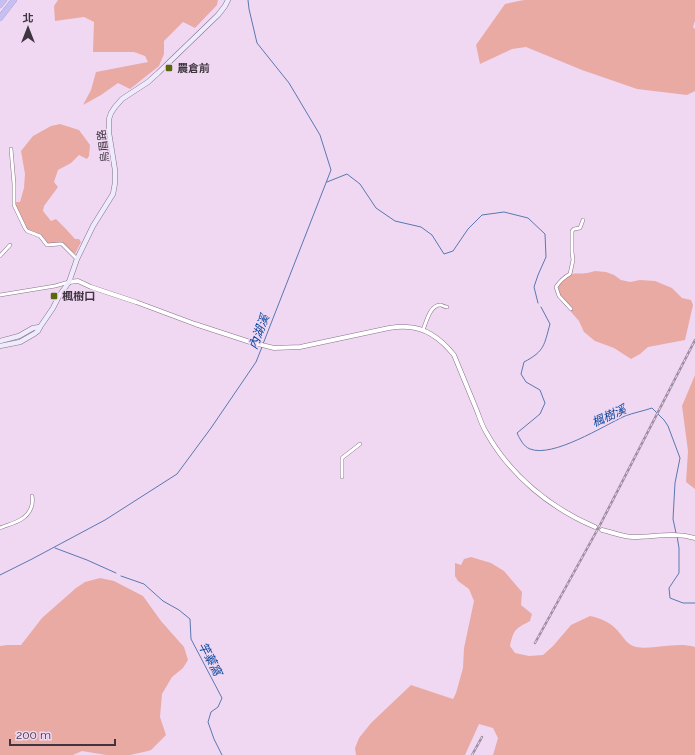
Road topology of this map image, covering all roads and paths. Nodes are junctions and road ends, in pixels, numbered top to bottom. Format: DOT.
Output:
graph roads {
  1 [pos="4,0"];
  2 [pos="14,0"];
  3 [pos="228,0"];
  4 [pos="0,5"];
  5 [pos="0,18"];
  6 [pos="11,149"];
  7 [pos="583,220"];
  8 [pos="10,245"];
  9 [pos="0,256"];
  10 [pos="77,258"];
  11 [pos="69,282"];
  12 [pos="0,295"];
  13 [pos="447,307"];
  14 [pos="571,309"];
  15 [pos="40,327"];
  16 [pos="423,330"];
  17 [pos="0,341"];
  18 [pos="0,346"];
  19 [pos="360,444"];
  20 [pos="342,477"];
  21 [pos="32,496"];
  22 [pos="595,527"];
  23 [pos="0,528"];
  24 [pos="602,530"];
  25 [pos="695,538"];
  1 -- 4 [label="highway"];
  2 -- 5 [label="highway"];
  3 -- 10 [label="main road, 烏眉路"];
  6 -- 10 [label="street"];
  7 -- 14 [label="street"];
  8 -- 9 [label="street"];
  10 -- 11 [label="main road, 烏眉路"];
  11 -- 12 [label="street"];
  11 -- 15 [label="main road, 烏眉路"];
  11 -- 16 [label="street"];
  13 -- 16 [label="street"];
  15 -- 17 [label="main road"];
  15 -- 18 [label="main road, 烏眉路"];
  16 -- 22 [label="street"];
  19 -- 20 [label="street"];
  21 -- 23 [label="street"];
  24 -- 25 [label="street"];
}
